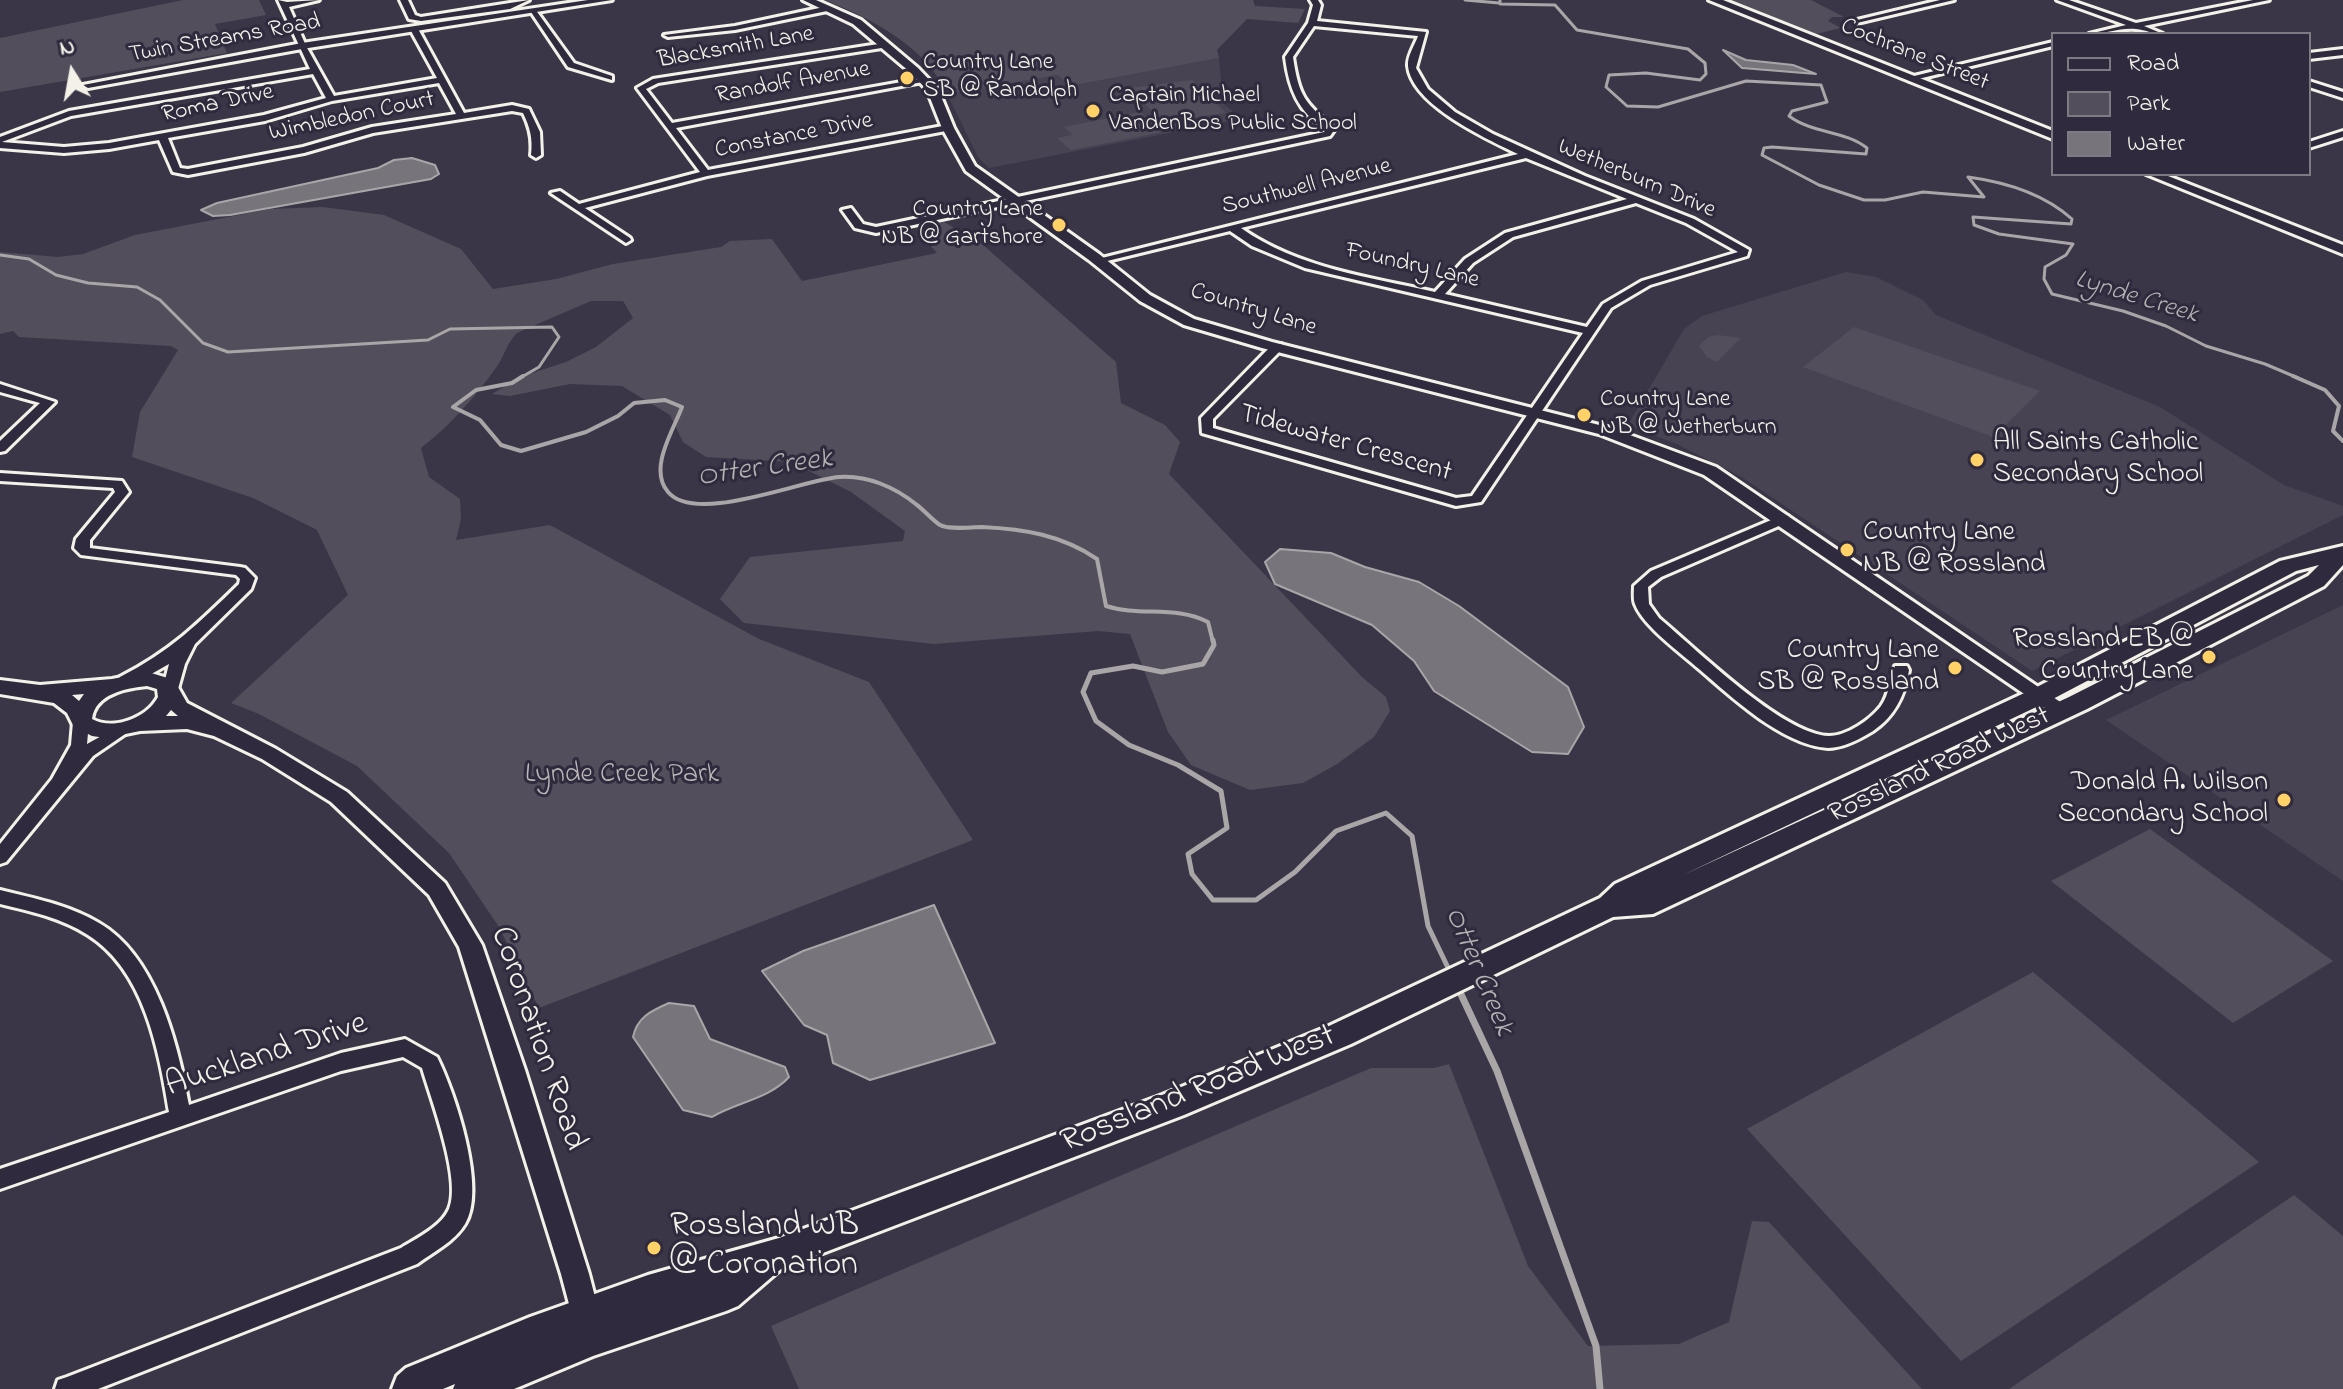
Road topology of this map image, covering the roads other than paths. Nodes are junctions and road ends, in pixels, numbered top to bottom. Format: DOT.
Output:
graph roads {
  1 [pos="315,0"];
  2 [pos="404,0"];
  3 [pos="525,0"];
  4 [pos="607,0"];
  5 [pos="808,0"];
  6 [pos="1314,0"];
  7 [pos="1714,0"];
  8 [pos="1909,0"];
  9 [pos="1950,0"];
  10 [pos="2061,0"];
  11 [pos="2265,0"];
  12 [pos="283,2"];
  13 [pos="1924,6"];
  14 [pos="824,9"];
  15 [pos="532,11"];
  16 [pos="1857,21"];
  17 [pos="1312,23"];
  18 [pos="2131,25"];
  19 [pos="414,29"];
  20 [pos="2101,32"];
  21 [pos="2153,32"];
  22 [pos="668,35"];
  23 [pos="2051,44"];
  24 [pos="885,45"];
  25 [pos="302,46"];
  26 [pos="2343,52"];
  27 [pos="2311,56"];
  28 [pos="315,71"];
  29 [pos="609,78"];
  30 [pos="1910,78"];
  31 [pos="442,80"];
  32 [pos="924,81"];
  33 [pos="88,85"];
  34 [pos="2311,85"];
  35 [pos="2343,95"];
  36 [pos="331,99"];
  37 [pos="461,115"];
  38 [pos="669,126"];
  39 [pos="948,128"];
  40 [pos="2051,134"];
  41 [pos="2343,134"];
  42 [pos="163,137"];
  43 [pos="0,143"];
  44 [pos="2311,144"];
  45 [pos="536,155"];
  46 [pos="1525,155"];
  47 [pos="706,173"];
  48 [pos="2157,176"];
  49 [pos="556,193"];
  50 [pos="1014,200"];
  51 [pos="1636,200"];
  52 [pos="578,207"];
  53 [pos="847,210"];
  54 [pos="1232,227"];
  55 [pos="626,240"];
  56 [pos="2343,250"];
  57 [pos="1099,260"];
  58 [pos="1438,296"];
  59 [pos="1588,331"];
  60 [pos="1277,347"];
  61 [pos="0,388"];
  62 [pos="1534,412"];
  63 [pos="0,448"];
  64 [pos="0,477"];
  65 [pos="1778,521"];
  66 [pos="2342,552"];
  67 [pos="194,636"];
  68 [pos="1901,670"];
  69 [pos="120,683"];
  70 [pos="0,687"];
  71 [pos="40,692"];
  72 [pos="170,692"];
  73 [pos="2045,706"];
  74 [pos="81,722"];
  75 [pos="123,730"];
  76 [pos="220,730"];
  77 [pos="59,783"];
  78 [pos="0,857"];
  79 [pos="0,897"];
  80 [pos="181,1118"];
  81 [pos="0,1179"];
  82 [pos="588,1327"];
  83 [pos="67,1389"];
  84 [pos="410,1389"];
  85 [pos="471,1389"];
  1 -- 12 [label="street"];
  2 -- 3 [label="street"];
  4 -- 15 [label="street, Twin Streams Road"];
  5 -- 14 [label="street, Country Lane"];
  6 -- 17 [label="street"];
  7 -- 30 [label="street, Cochrane Street"];
  8 -- 13 [label="street"];
  9 -- 13 [label="street"];
  10 -- 18 [label="street"];
  11 -- 18 [label="street"];
  12 -- 25 [label="street"];
  13 -- 16 [label="street"];
  14 -- 22 [label="street"];
  14 -- 24 [label="street, Country Lane"];
  15 -- 19 [label="street, Twin Streams Road"];
  15 -- 29 [label="street"];
  17 -- 46 [label="street, Wetherburn Drive"];
  17 -- 50 [label="street"];
  18 -- 20 [label="street"];
  18 -- 21 [label="street"];
  19 -- 25 [label="street, Twin Streams Road"];
  19 -- 31 [label="street"];
  23 -- 30 [label="street"];
  24 -- 32 [label="street, Country Lane"];
  24 -- 38 [label="street, Blacksmith Lane"];
  25 -- 28 [label="street"];
  25 -- 33 [label="street, Twin Streams Road"];
  26 -- 27 [label="street"];
  28 -- 36 [label="street"];
  28 -- 43 [label="street"];
  30 -- 40 [label="street, Cochrane Street"];
  31 -- 36 [label="street, Roma Drive"];
  31 -- 37 [label="street"];
  32 -- 38 [label="street, Randolf Avenue"];
  32 -- 39 [label="street, Country Lane"];
  34 -- 35 [label="street"];
  36 -- 42 [label="street, Roma Drive"];
  37 -- 42 [label="street, Wimbledon Court"];
  37 -- 45 [label="street, Wimbledon Court"];
  38 -- 47 [label="street, Constance Drive"];
  39 -- 47 [label="street, Constance Drive"];
  39 -- 50 [label="street, Country Lane"];
  41 -- 44 [label="street"];
  42 -- 43 [label="street, Roma Drive"];
  46 -- 51 [label="street, Wetherburn Drive"];
  46 -- 54 [label="street, Southwell Avenue"];
  47 -- 52 [label="street"];
  48 -- 56 [label="street"];
  49 -- 52 [label="street"];
  50 -- 53 [label="street"];
  50 -- 57 [label="street, Country Lane"];
  51 -- 58 [label="street"];
  51 -- 59 [label="street, Wetherburn Drive"];
  52 -- 55 [label="street"];
  54 -- 57 [label="street, Southwell Avenue"];
  54 -- 58 [label="street, Foundry Lane"];
  57 -- 60 [label="street, Country Lane"];
  58 -- 59 [label="street, Foundry Lane"];
  59 -- 62 [label="street, Wetherburn Drive"];
  60 -- 62 [label="street, Country Lane"];
  60 -- 62 [label="street, Tidewater Crescent"];
  61 -- 63 [label="street"];
  62 -- 65 [label="street, Country Lane"];
  64 -- 67 [label="street"];
  65 -- 68 [label="street"];
  65 -- 73 [label="street, Country Lane"];
  66 -- 73 [label="main road, Rossland Road West"];
  67 -- 69 [label="street"];
  67 -- 72 [label="street"];
  69 -- 71 [label="street"];
  69 -- 72 [label="street"];
  69 -- 74 [label="street"];
  70 -- 71 [label="street"];
  71 -- 74 [label="street"];
  72 -- 75 [label="street"];
  72 -- 76 [label="street, Coronation Road"];
  73 -- 82 [label="main road, Rossland Road West"];
  74 -- 75 [label="street, Coronation Road"];
  74 -- 77 [label="street"];
  75 -- 76 [label="street, Coronation Road"];
  75 -- 77 [label="street"];
  76 -- 82 [label="street, Coronation Road"];
  77 -- 78 [label="street"];
  79 -- 80 [label="street"];
  80 -- 81 [label="street, Auckland Drive"];
  80 -- 83 [label="street, Auckland Drive"];
  82 -- 84 [label="main road, Rossland Road West"];
  82 -- 85 [label="main road, Rossland Road West"];
}
